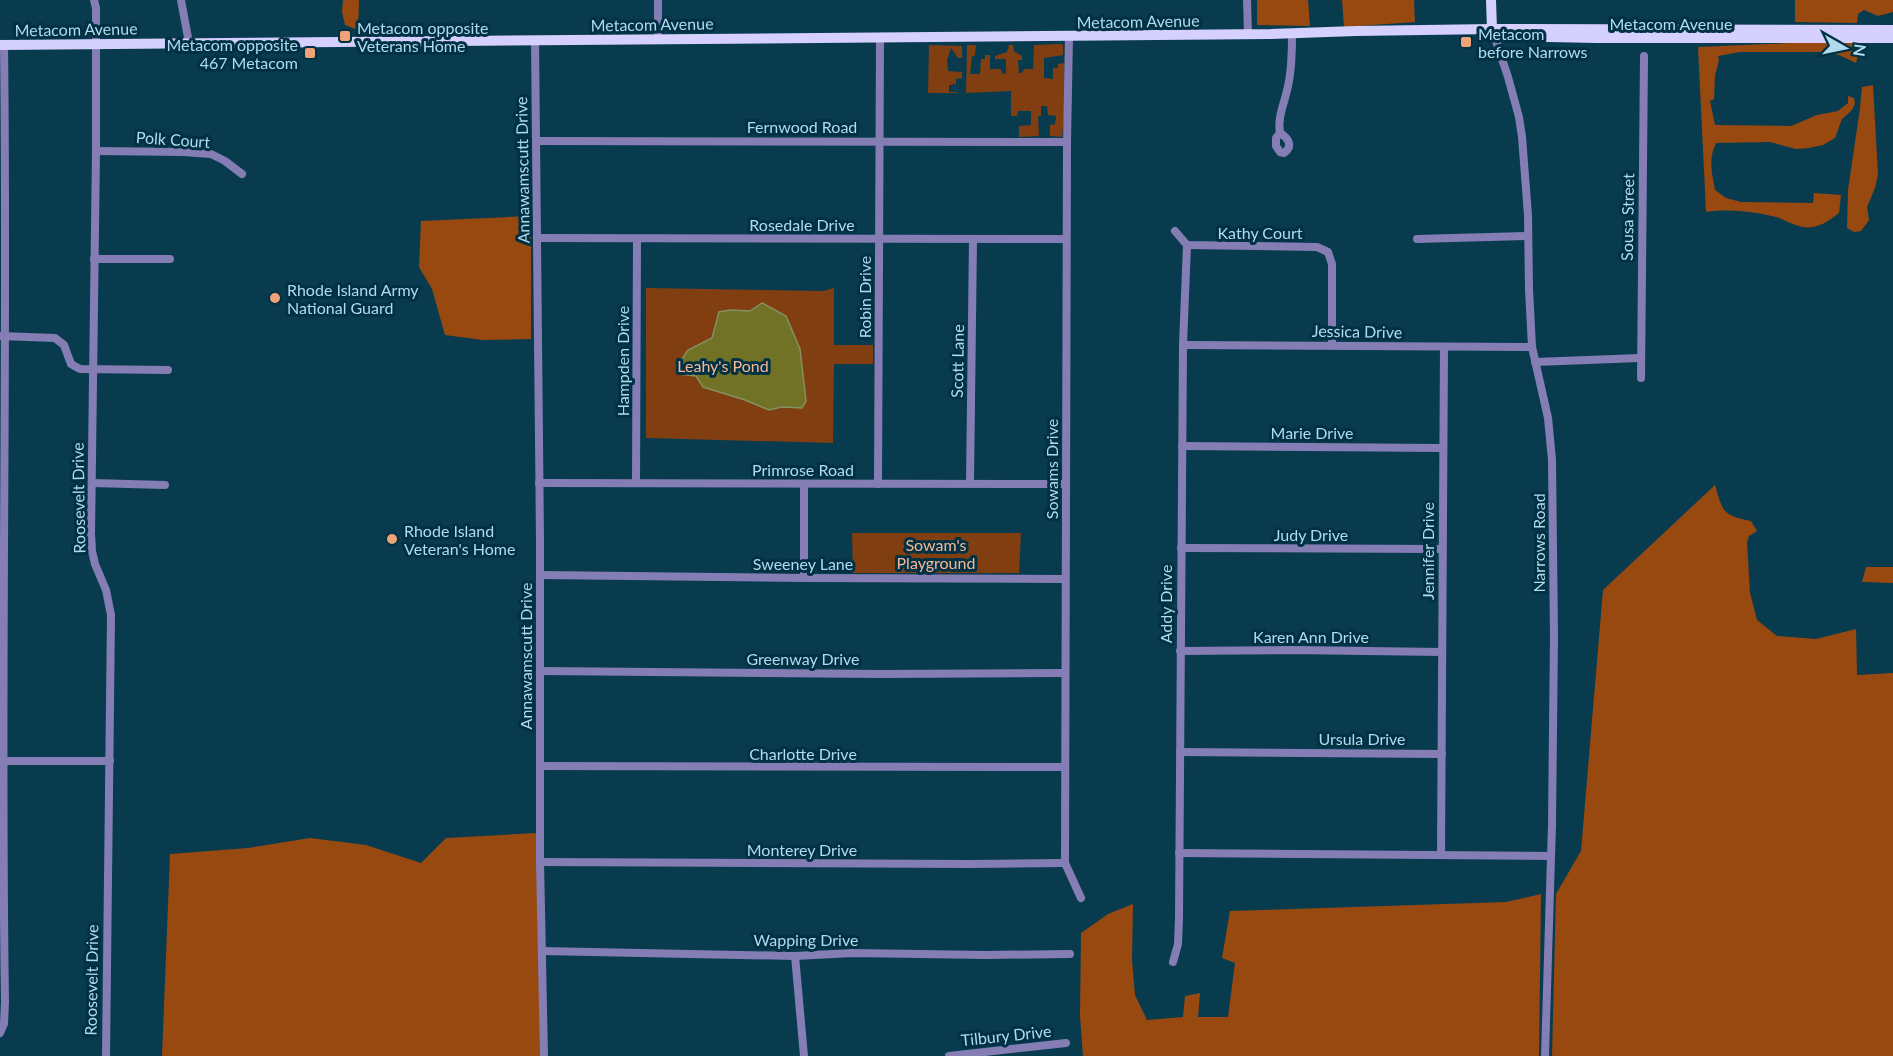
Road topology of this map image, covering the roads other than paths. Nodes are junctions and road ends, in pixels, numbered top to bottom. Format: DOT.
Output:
graph roads {
  1 [pos="94,0"];
  2 [pos="181,0"];
  3 [pos="658,0"];
  4 [pos="1247,0"];
  5 [pos="1491,0"];
  6 [pos="1893,30"];
  7 [pos="1493,33"];
  8 [pos="1248,34"];
  9 [pos="1292,34"];
  10 [pos="1069,36"];
  11 [pos="880,38"];
  12 [pos="1893,38"];
  13 [pos="658,39"];
  14 [pos="535,40"];
  15 [pos="189,43"];
  16 [pos="95,44"];
  17 [pos="2,45"];
  18 [pos="1644,56"];
  19 [pos="1280,133"];
  20 [pos="537,141"];
  21 [pos="880,141"];
  22 [pos="1067,142"];
  23 [pos="96,151"];
  24 [pos="242,174"];
  25 [pos="1175,231"];
  26 [pos="1528,236"];
  27 [pos="538,238"];
  28 [pos="637,239"];
  29 [pos="879,239"];
  30 [pos="973,239"];
  31 [pos="1066,239"];
  32 [pos="1417,239"];
  33 [pos="1187,246"];
  34 [pos="94,259"];
  35 [pos="170,259"];
  36 [pos="2,336"];
  37 [pos="1183,345"];
  38 [pos="1332,345"];
  39 [pos="1444,347"];
  40 [pos="1532,347"];
  41 [pos="1640,358"];
  42 [pos="1535,362"];
  43 [pos="93,369"];
  44 [pos="168,370"];
  45 [pos="1641,378"];
  46 [pos="1182,446"];
  47 [pos="1443,448"];
  48 [pos="92,483"];
  49 [pos="539,483"];
  50 [pos="636,483"];
  51 [pos="970,483"];
  52 [pos="804,484"];
  53 [pos="878,484"];
  54 [pos="1066,484"];
  55 [pos="165,485"];
  56 [pos="1181,548"];
  57 [pos="1442,549"];
  58 [pos="540,575"];
  59 [pos="804,579"];
  60 [pos="1065,579"];
  61 [pos="2,589"];
  62 [pos="1180,651"];
  63 [pos="1442,652"];
  64 [pos="541,671"];
  65 [pos="1065,673"];
  66 [pos="1,676"];
  67 [pos="1180,752"];
  68 [pos="1442,754"];
  69 [pos="1,761"];
  70 [pos="110,761"];
  71 [pos="540,766"];
  72 [pos="1065,767"];
  73 [pos="2,847"];
  74 [pos="1179,853"];
  75 [pos="1441,855"];
  76 [pos="1551,856"];
  77 [pos="540,862"];
  78 [pos="1065,863"];
  79 [pos="1081,898"];
  80 [pos="2,930"];
  81 [pos="542,951"];
  82 [pos="1070,954"];
  83 [pos="795,956"];
  84 [pos="1173,962"];
  85 [pos="0,1033"];
  86 [pos="1066,1043"];
  87 [pos="105,1056"];
  88 [pos="544,1056"];
  89 [pos="804,1056"];
  90 [pos="949,1056"];
  91 [pos="1545,1056"];
  1 -- 16 [label="street, Roosevelt Drive"];
  2 -- 15 [label="street"];
  3 -- 13 [label="street"];
  4 -- 8 [label="street"];
  5 -- 7 [label="main road"];
  6 -- 7 [label="main road, Metacom Avenue"];
  7 -- 9 [label="main road, Metacom Avenue"];
  7 -- 12 [label="main road, Metacom Avenue"];
  7 -- 26 [label="street, Narrows Road"];
  8 -- 9 [label="main road, Metacom Avenue"];
  8 -- 10 [label="main road, Metacom Avenue"];
  9 -- 19 [label="street"];
  10 -- 11 [label="main road, Metacom Avenue"];
  10 -- 22 [label="street, Sowams Drive"];
  11 -- 13 [label="main road, Metacom Avenue"];
  11 -- 21 [label="street, Robin Drive"];
  13 -- 14 [label="main road, Metacom Avenue"];
  14 -- 15 [label="main road, Metacom Avenue"];
  14 -- 20 [label="street, Annawamscutt Drive"];
  15 -- 16 [label="main road, Metacom Avenue"];
  16 -- 17 [label="main road, Metacom Avenue"];
  16 -- 23 [label="street, Roosevelt Drive"];
  17 -- 36 [label="street"];
  18 -- 41 [label="street, Sousa Street"];
  20 -- 21 [label="street, Fernwood Road"];
  20 -- 27 [label="street, Annawamscutt Drive"];
  21 -- 22 [label="street, Fernwood Road"];
  21 -- 29 [label="street, Robin Drive"];
  22 -- 31 [label="street, Sowams Drive"];
  23 -- 24 [label="street, Polk Court"];
  23 -- 34 [label="street, Roosevelt Drive"];
  25 -- 33 [label="street"];
  26 -- 32 [label="street"];
  26 -- 40 [label="street, Narrows Road"];
  27 -- 28 [label="street, Rosedale Drive"];
  27 -- 49 [label="street, Annawamscutt Drive"];
  28 -- 29 [label="street, Rosedale Drive"];
  28 -- 50 [label="street, Hampden Drive"];
  29 -- 30 [label="street, Rosedale Drive"];
  29 -- 53 [label="street, Robin Drive"];
  30 -- 31 [label="street, Rosedale Drive"];
  30 -- 51 [label="street, Scott Lane"];
  31 -- 54 [label="street, Sowams Drive"];
  33 -- 37 [label="street, Addy Drive"];
  33 -- 38 [label="street, Kathy Court"];
  34 -- 35 [label="street"];
  34 -- 43 [label="street, Roosevelt Drive"];
  36 -- 43 [label="street"];
  36 -- 61 [label="street"];
  37 -- 38 [label="street, Jessica Drive"];
  37 -- 46 [label="street, Addy Drive"];
  38 -- 39 [label="street, Jessica Drive"];
  39 -- 40 [label="street, Jessica Drive"];
  39 -- 47 [label="street, Jennifer Drive"];
  40 -- 42 [label="street, Narrows Road"];
  41 -- 42 [label="street"];
  41 -- 45 [label="street, Sousa Street"];
  42 -- 76 [label="street, Narrows Road"];
  43 -- 44 [label="street"];
  43 -- 48 [label="street, Roosevelt Drive"];
  46 -- 47 [label="street, Marie Drive"];
  46 -- 56 [label="street, Addy Drive"];
  47 -- 57 [label="street, Jennifer Drive"];
  48 -- 55 [label="street"];
  48 -- 70 [label="street, Roosevelt Drive"];
  49 -- 50 [label="street, Primrose Road"];
  49 -- 58 [label="street, Annawamscutt Drive"];
  50 -- 52 [label="street, Primrose Road"];
  51 -- 53 [label="street, Primrose Road"];
  51 -- 54 [label="street, Primrose Road"];
  52 -- 53 [label="street, Primrose Road"];
  52 -- 59 [label="street"];
  54 -- 60 [label="street, Sowams Drive"];
  56 -- 57 [label="street, Judy Drive"];
  56 -- 62 [label="street, Addy Drive"];
  57 -- 63 [label="street, Jennifer Drive"];
  58 -- 59 [label="street, Sweeney Lane"];
  58 -- 64 [label="street, Annawamscutt Drive"];
  59 -- 60 [label="street, Sweeney Lane"];
  60 -- 65 [label="street, Sowams Drive"];
  61 -- 66 [label="street"];
  62 -- 63 [label="street, Karen Ann Drive"];
  62 -- 67 [label="street, Addy Drive"];
  63 -- 68 [label="street, Jennifer Drive"];
  64 -- 65 [label="street, Greenway Drive"];
  64 -- 71 [label="street, Annawamscutt Drive"];
  65 -- 72 [label="street, Sowams Drive"];
  66 -- 69 [label="street"];
  67 -- 68 [label="street, Ursula Drive"];
  67 -- 74 [label="street, Addy Drive"];
  68 -- 75 [label="street"];
  69 -- 70 [label="street"];
  69 -- 73 [label="street"];
  70 -- 87 [label="street, Roosevelt Drive"];
  71 -- 72 [label="street, Charlotte Drive"];
  71 -- 77 [label="street, Annawamscutt Drive"];
  72 -- 78 [label="street, Sowams Drive"];
  73 -- 80 [label="street"];
  74 -- 75 [label="street"];
  74 -- 84 [label="street, Addy Drive"];
  75 -- 76 [label="street"];
  76 -- 91 [label="street, Narrows Road"];
  77 -- 78 [label="street, Monterey Drive"];
  77 -- 81 [label="street, Annawamscutt Drive"];
  78 -- 79 [label="street, Sowams Drive"];
  80 -- 85 [label="street"];
  81 -- 83 [label="street, Wapping Drive"];
  81 -- 88 [label="street, Annawamscutt Drive"];
  82 -- 83 [label="street, Wapping Drive"];
  83 -- 89 [label="street"];
  86 -- 90 [label="street, Tilbury Drive"];
}
